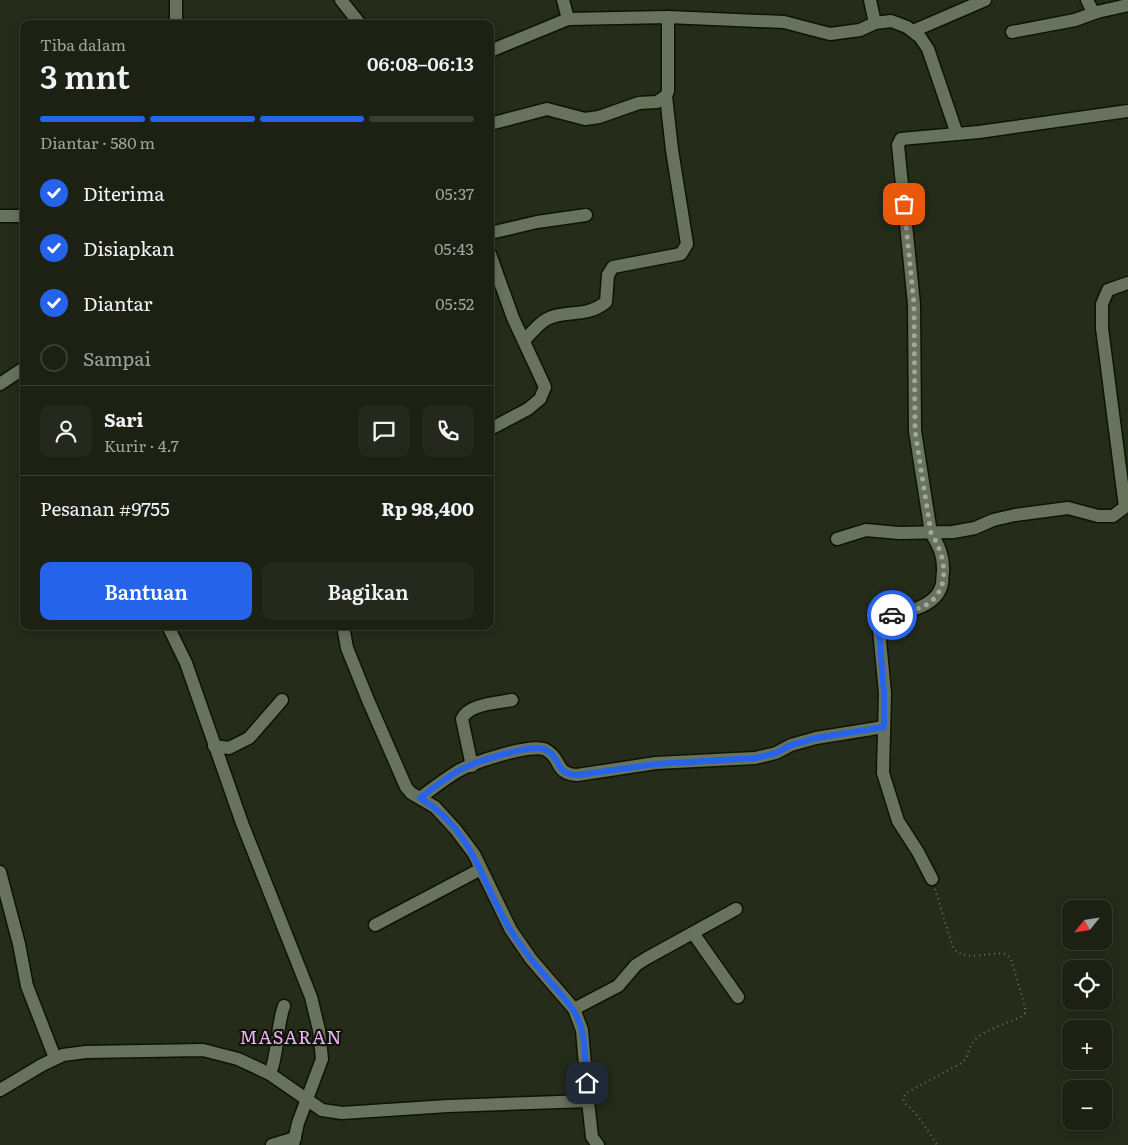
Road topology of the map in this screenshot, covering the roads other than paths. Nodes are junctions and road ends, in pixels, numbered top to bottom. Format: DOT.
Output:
graph roads {
  1 [pos="176,0"];
  2 [pos="340,0"];
  3 [pos="563,0"];
  4 [pos="870,0"];
  5 [pos="985,0"];
  6 [pos="1087,0"];
  7 [pos="1128,5"];
  8 [pos="1097,12"];
  9 [pos="668,17"];
  10 [pos="568,19"];
  11 [pos="176,20"];
  12 [pos="357,20"];
  13 [pos="876,22"];
  14 [pos="913,31"];
  15 [pos="1012,32"];
  16 [pos="494,49"];
  17 [pos="666,96"];
  18 [pos="1128,110"];
  19 [pos="494,123"];
  20 [pos="957,134"];
  21 [pos="586,215"];
  22 [pos="0,216"];
  23 [pos="20,216"];
  24 [pos="494,232"];
  25 [pos="494,265"];
  26 [pos="1128,283"];
  27 [pos="524,341"];
  28 [pos="20,371"];
  29 [pos="0,384"];
  30 [pos="494,427"];
  31 [pos="931,533"];
  32 [pos="837,538"];
  33 [pos="170,630"];
  34 [pos="344,630"];
  35 [pos="282,700"];
  36 [pos="512,700"];
  37 [pos="884,727"];
  38 [pos="214,746"];
  39 [pos="472,766"];
  40 [pos="420,798"];
  41 [pos="481,869"];
  42 [pos="0,872"];
  43 [pos="932,879"];
  44 [pos="736,908"];
  45 [pos="375,925"];
  46 [pos="694,933"];
  47 [pos="738,997"];
  48 [pos="284,1006"];
  49 [pos="574,1009"];
  50 [pos="55,1058"];
  51 [pos="270,1074"];
  52 [pos="0,1090"];
  53 [pos="307,1100"];
  54 [pos="588,1101"];
  55 [pos="294,1141"];
  56 [pos="272,1145"];
  57 [pos="598,1145"];
  1 -- 11 [label="street"];
  2 -- 12 [label="street"];
  3 -- 10 [label="street"];
  4 -- 13 [label="street"];
  5 -- 14 [label="street"];
  6 -- 8 [label="street"];
  7 -- 8 [label="street"];
  8 -- 15 [label="street"];
  9 -- 10 [label="street"];
  9 -- 13 [label="street"];
  9 -- 17 [label="street"];
  10 -- 16 [label="street"];
  13 -- 14 [label="street"];
  14 -- 20 [label="street"];
  17 -- 19 [label="street"];
  17 -- 27 [label="street"];
  18 -- 20 [label="street"];
  20 -- 31 [label="street"];
  21 -- 24 [label="street"];
  22 -- 23 [label="street"];
  25 -- 27 [label="street"];
  26 -- 31 [label="street"];
  27 -- 30 [label="street"];
  28 -- 29 [label="street"];
  31 -- 32 [label="street"];
  31 -- 37 [label="street"];
  33 -- 38 [label="street"];
  34 -- 40 [label="street"];
  35 -- 38 [label="street"];
  36 -- 39 [label="street"];
  37 -- 39 [label="street"];
  37 -- 43 [label="street"];
  38 -- 53 [label="street"];
  39 -- 40 [label="street"];
  40 -- 41 [label="street"];
  41 -- 45 [label="street"];
  41 -- 49 [label="street"];
  42 -- 50 [label="street"];
  44 -- 46 [label="street"];
  46 -- 47 [label="street"];
  46 -- 49 [label="street"];
  48 -- 51 [label="street"];
  49 -- 54 [label="street"];
  50 -- 51 [label="street"];
  50 -- 52 [label="street"];
  51 -- 53 [label="street"];
  53 -- 54 [label="street"];
  53 -- 55 [label="street"];
  54 -- 57 [label="street"];
  55 -- 56 [label="street"];
}
